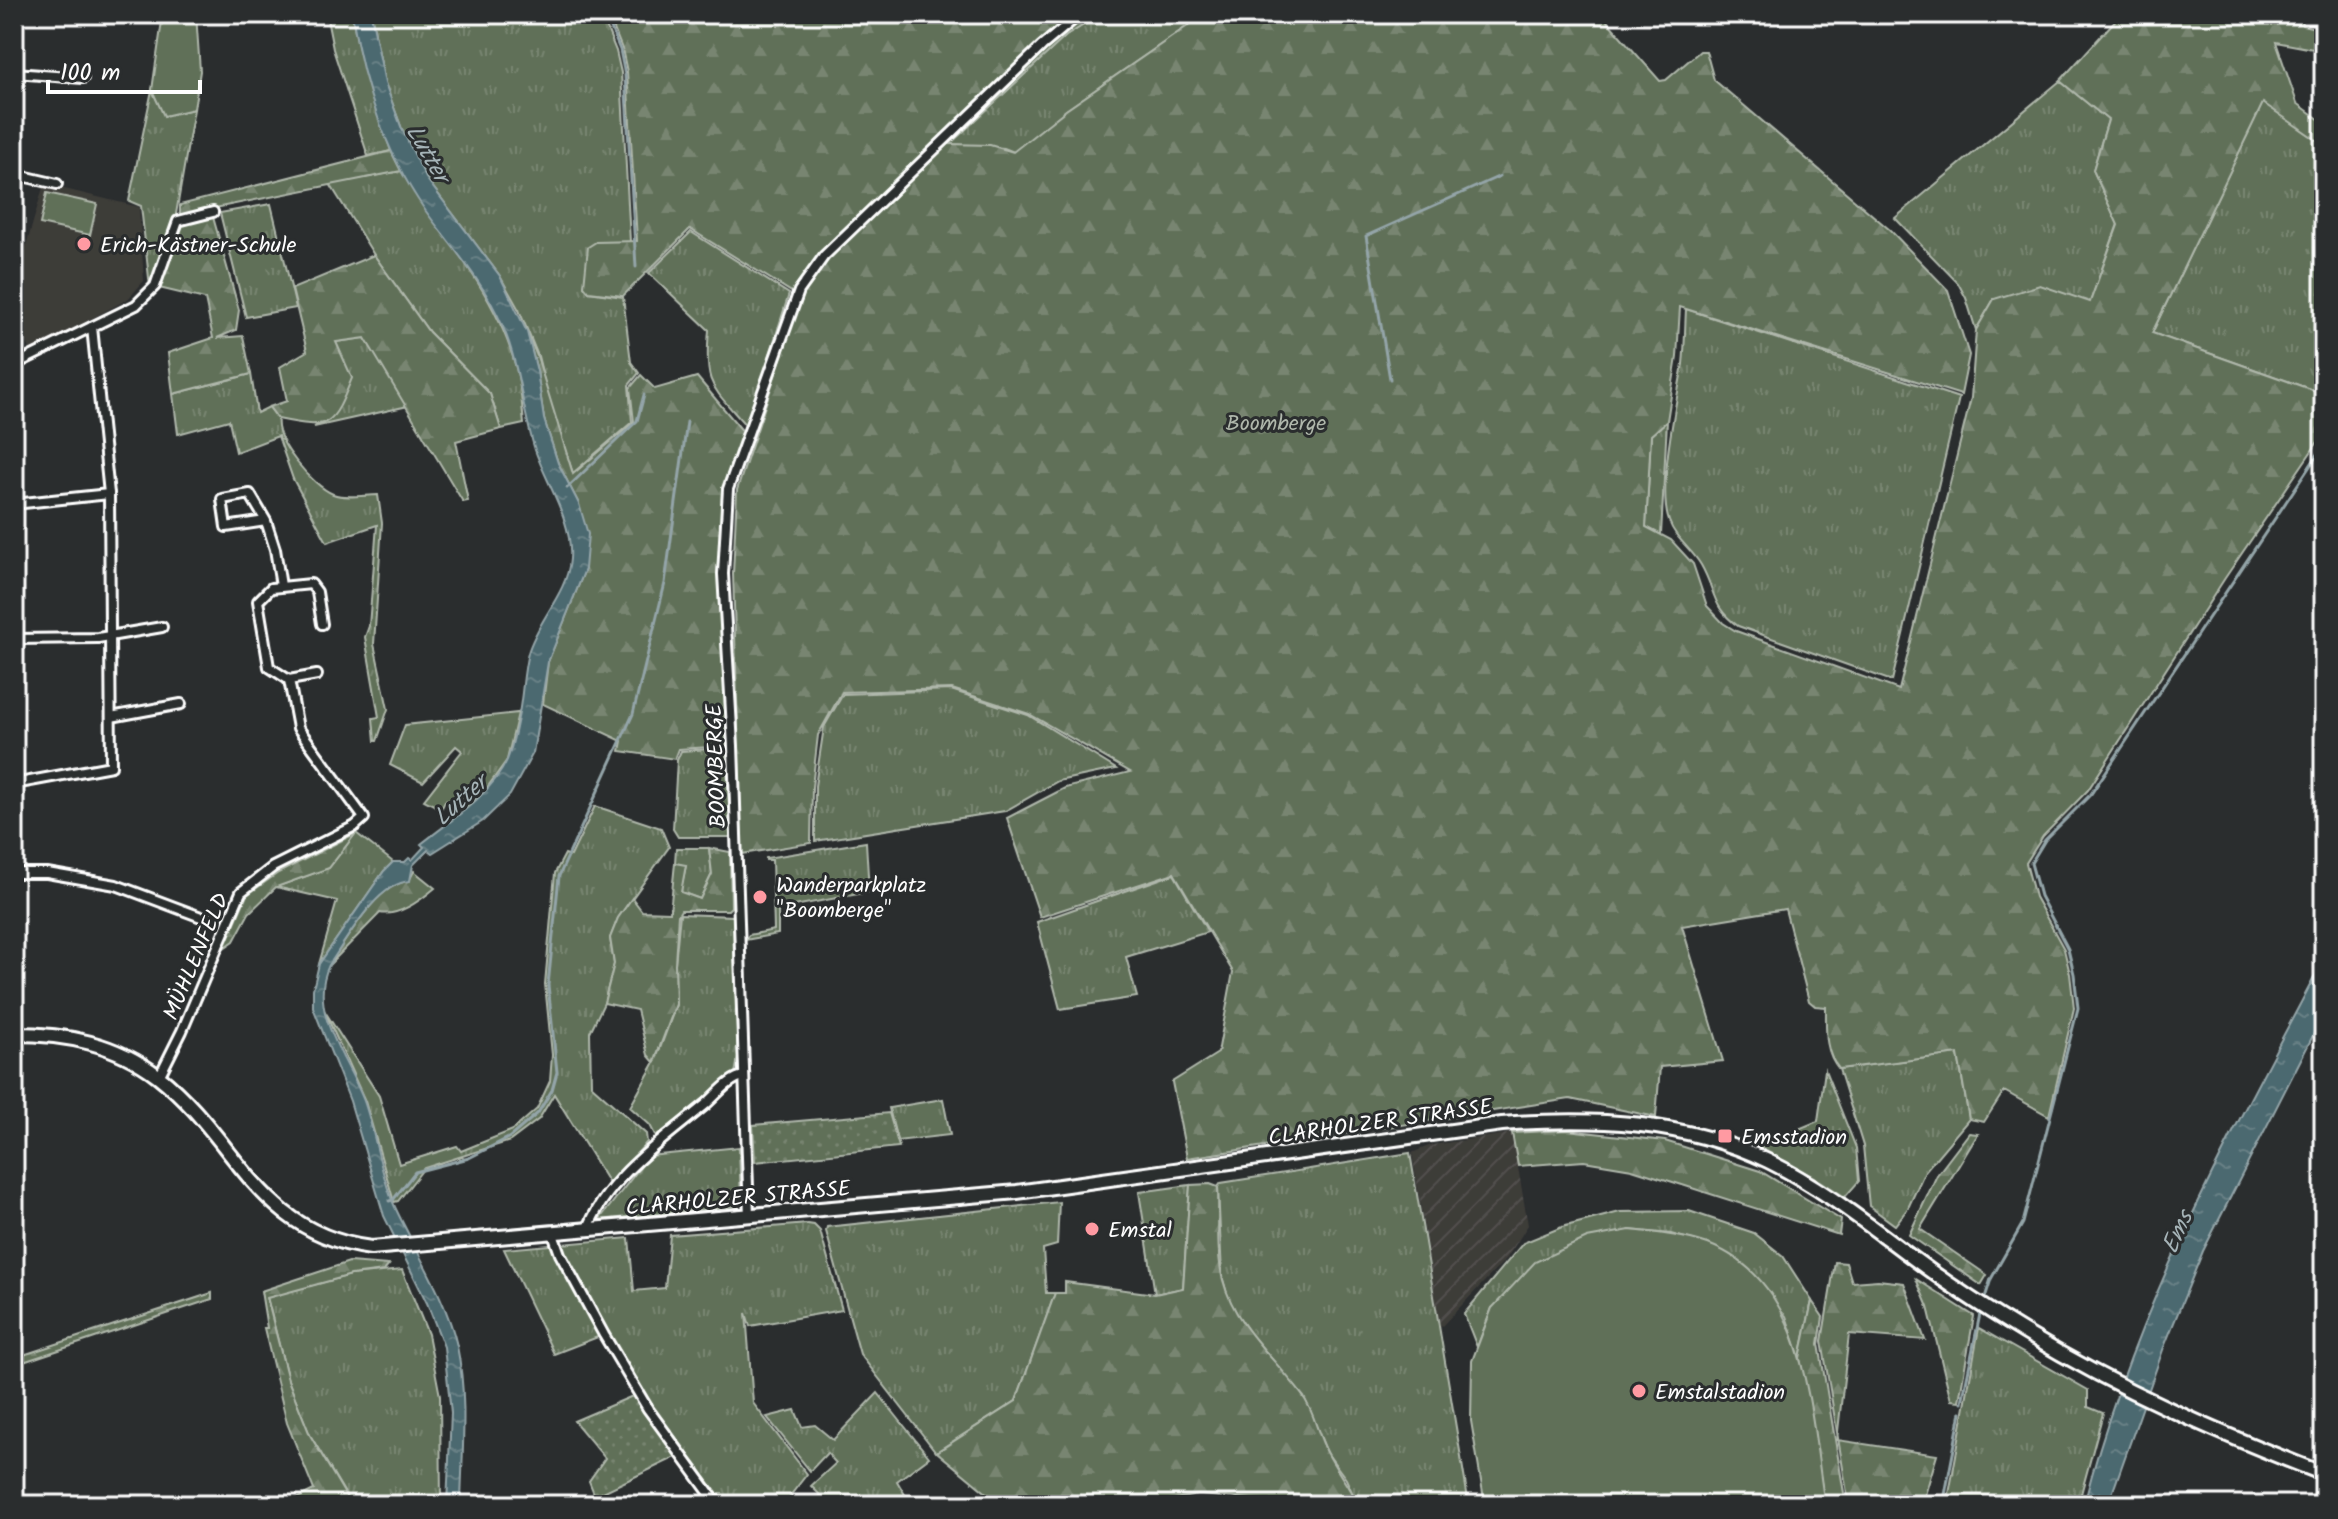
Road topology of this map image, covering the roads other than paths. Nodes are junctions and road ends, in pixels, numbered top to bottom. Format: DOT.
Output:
graph roads {
  1 [pos="1080,14"];
  2 [pos="14,73"];
  3 [pos="83,78"];
  4 [pos="14,174"];
  5 [pos="57,184"];
  6 [pos="213,212"];
  7 [pos="92,327"];
  8 [pos="14,365"];
  9 [pos="109,494"];
  10 [pos="14,504"];
  11 [pos="266,521"];
  12 [pos="281,586"];
  13 [pos="322,624"];
  14 [pos="162,627"];
  15 [pos="110,636"];
  16 [pos="14,639"];
  17 [pos="317,675"];
  18 [pos="289,680"];
  19 [pos="181,704"];
  20 [pos="111,717"];
  21 [pos="14,784"];
  22 [pos="14,873"];
  23 [pos="209,920"];
  24 [pos="14,1034"];
  25 [pos="744,1076"];
  26 [pos="159,1077"];
  27 [pos="749,1216"];
  28 [pos="587,1231"];
  29 [pos="553,1234"];
  30 [pos="2324,1474"];
  31 [pos="718,1505"];
  1 -- 25 [label="street, BOOMBERGE"];
  2 -- 3 [label="street"];
  4 -- 5 [label="street"];
  6 -- 7 [label="street"];
  7 -- 8 [label="street"];
  7 -- 9 [label="street"];
  9 -- 10 [label="street"];
  9 -- 15 [label="street"];
  11 -- 11 [label="street"];
  11 -- 12 [label="street"];
  12 -- 13 [label="street"];
  12 -- 18 [label="street"];
  14 -- 15 [label="street"];
  15 -- 16 [label="street"];
  15 -- 20 [label="street"];
  17 -- 18 [label="street"];
  18 -- 26 [label="street, MÜHLENFELD"];
  19 -- 20 [label="street"];
  20 -- 21 [label="street"];
  22 -- 23 [label="street, MÜHLENFELD"];
  24 -- 26 [label="street, CLARHOLZER STRASSE"];
  25 -- 27 [label="street, BOOMBERGE"];
  25 -- 28 [label="street, CLARHOLZER STRASSE"];
  26 -- 29 [label="street, CLARHOLZER STRASSE"];
  27 -- 28 [label="street, CLARHOLZER STRASSE"];
  27 -- 30 [label="street, CLARHOLZER STRASSE"];
  28 -- 29 [label="street, CLARHOLZER STRASSE"];
  29 -- 31 [label="street"];
}
